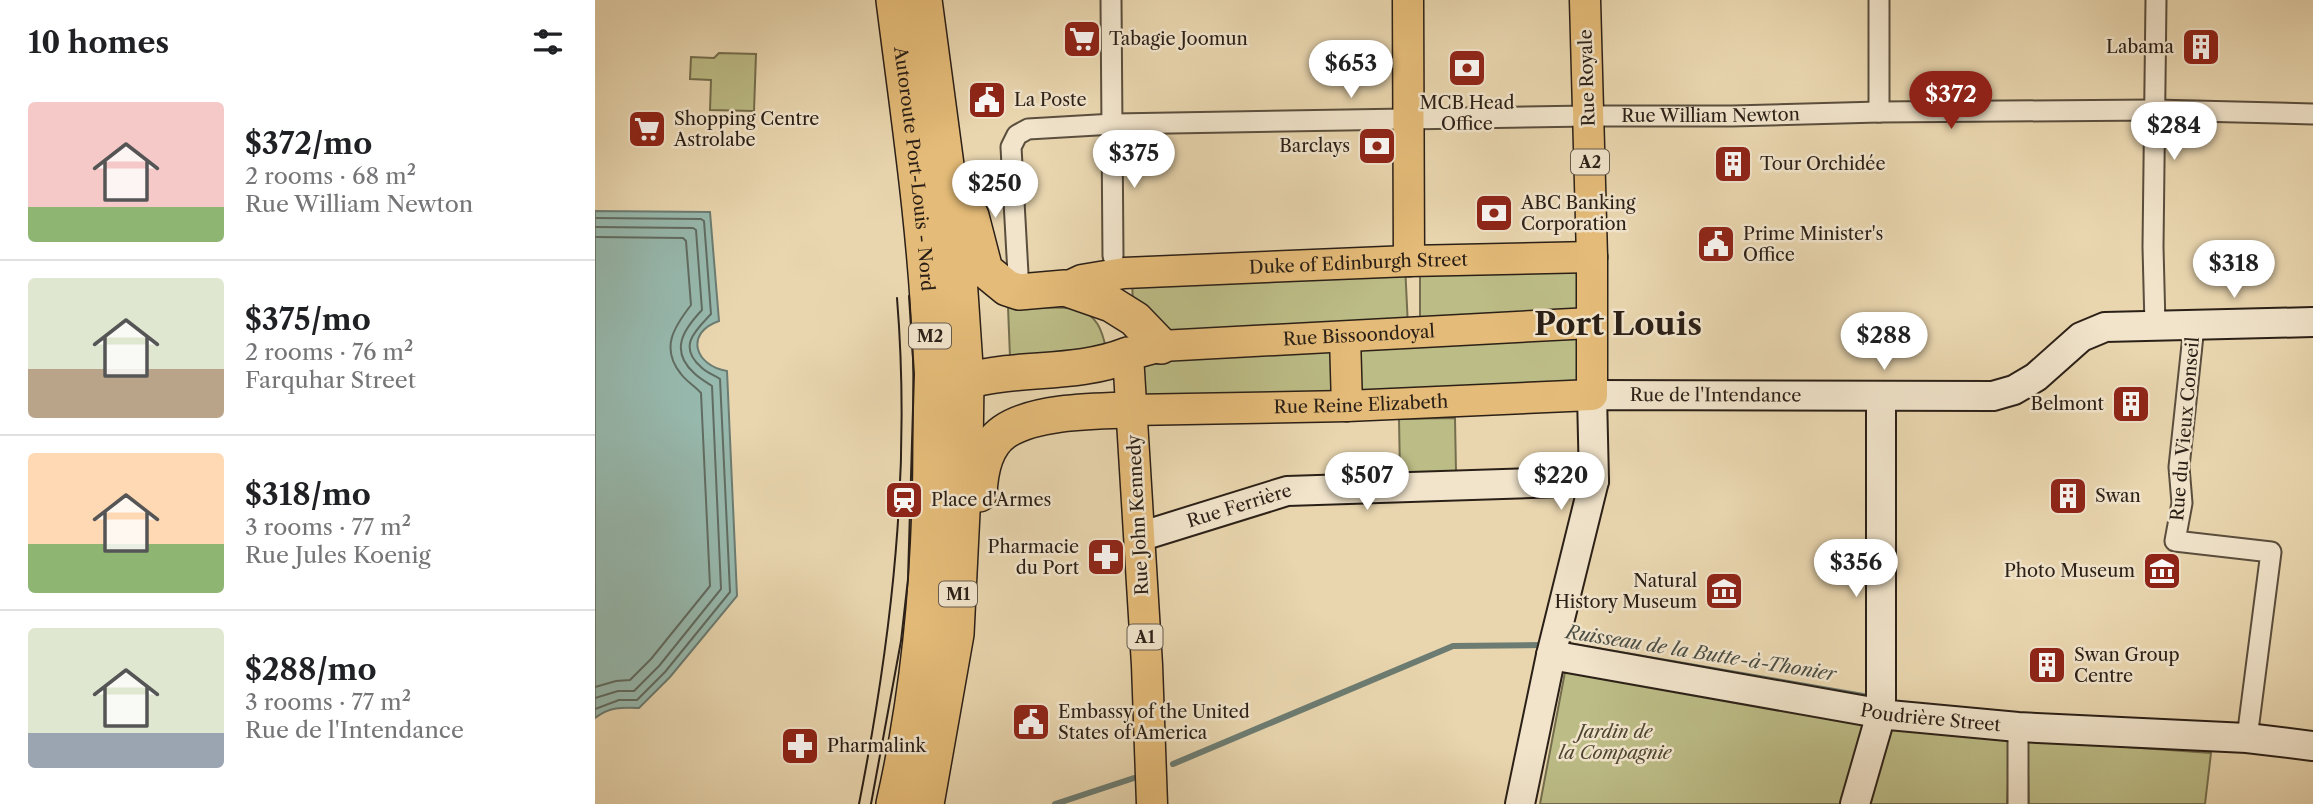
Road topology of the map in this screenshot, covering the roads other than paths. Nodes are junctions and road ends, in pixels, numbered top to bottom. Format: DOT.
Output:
graph roads {
  1 [pos="894,0"];
  2 [pos="924,0"];
  3 [pos="1111,0"];
  4 [pos="1408,0"];
  5 [pos="1585,0"];
  6 [pos="1879,0"];
  7 [pos="2156,0"];
  8 [pos="2154,110"];
  9 [pos="1879,112"];
  10 [pos="2313,114"];
  11 [pos="1589,116"];
  12 [pos="1408,120"];
  13 [pos="1114,124"];
  14 [pos="941,134"];
  15 [pos="1592,257"];
  16 [pos="1409,261"];
  17 [pos="1119,264"];
  18 [pos="1065,288"];
  19 [pos="1019,292"];
  20 [pos="1121,311"];
  21 [pos="2313,322"];
  22 [pos="1591,323"];
  23 [pos="2155,325"];
  24 [pos="2194,326"];
  25 [pos="1345,337"];
  26 [pos="1145,350"];
  27 [pos="966,381"];
  28 [pos="1592,395"];
  29 [pos="1881,397"];
  30 [pos="1347,406"];
  31 [pos="1130,410"];
  32 [pos="1594,481"];
  33 [pos="1139,537"];
  34 [pos="956,635"];
  35 [pos="1553,647"];
  36 [pos="917,673"];
  37 [pos="1881,714"];
  38 [pos="2018,727"];
  39 [pos="2248,730"];
  40 [pos="2313,746"];
  41 [pos="1151,780"];
  42 [pos="894,804"];
  43 [pos="926,804"];
  44 [pos="1520,804"];
  45 [pos="1855,804"];
  46 [pos="2018,804"];
  1 -- 36 [label="highway, Autoroute Port-Louis - Nord / M2"];
  2 -- 14 [label="highway, Autoroute Port-Louis - Nord"];
  3 -- 13 [label="street"];
  4 -- 12 [label="main road"];
  5 -- 11 [label="main road, Rue Royale / A2"];
  6 -- 9 [label="street"];
  7 -- 8 [label="street"];
  8 -- 9 [label="street, Rue William Newton"];
  8 -- 10 [label="street, Rue William Newton"];
  8 -- 23 [label="street"];
  9 -- 11 [label="street, Rue William Newton"];
  11 -- 12 [label="street, Rue William Newton"];
  11 -- 15 [label="main road, Rue Royale / A2"];
  12 -- 13 [label="street, Rue William Newton"];
  12 -- 16 [label="main road"];
  13 -- 17 [label="street"];
  13 -- 19 [label="street, Rue William Newton"];
  14 -- 19 [label="highway"];
  14 -- 27 [label="highway, M1"];
  15 -- 16 [label="main road, Duke of Edinburgh Street"];
  15 -- 22 [label="main road, Rue Royale / A2"];
  16 -- 17 [label="main road, Duke of Edinburgh Street"];
  17 -- 18 [label="main road, Duke of Edinburgh Street"];
  17 -- 20 [label="main road"];
  18 -- 19 [label="highway"];
  18 -- 20 [label="highway"];
  20 -- 26 [label="highway"];
  21 -- 24 [label="street, Rue de l'Intendance"];
  22 -- 25 [label="main road, Rue Bissoondoyal"];
  22 -- 28 [label="main road, Rue Royale"];
  23 -- 24 [label="street, Rue de l'Intendance"];
  23 -- 29 [label="street, Rue de l'Intendance"];
  24 -- 39 [label="street, Rue du Vieux Conseil"];
  25 -- 26 [label="main road, Rue Bissoondoyal"];
  25 -- 30 [label="main road"];
  26 -- 27 [label="highway"];
  26 -- 31 [label="main road, Rue John Kennedy / A1"];
  27 -- 34 [label="highway, M1"];
  27 -- 36 [label="highway"];
  28 -- 29 [label="street, Rue de l'Intendance"];
  28 -- 30 [label="main road, Rue Reine Elizabeth"];
  28 -- 32 [label="street"];
  29 -- 37 [label="street"];
  30 -- 31 [label="main road, Rue Reine Elizabeth"];
  31 -- 33 [label="main road, Rue John Kennedy / A1"];
  31 -- 34 [label="highway"];
  32 -- 33 [label="street, Rue Ferrière"];
  32 -- 35 [label="street"];
  33 -- 41 [label="main road, Rue John Kennedy / A1"];
  34 -- 43 [label="highway, M1"];
  35 -- 37 [label="street, Poudrière Street"];
  35 -- 44 [label="street"];
  36 -- 42 [label="highway"];
  37 -- 38 [label="street, Poudrière Street"];
  37 -- 45 [label="street"];
  38 -- 39 [label="street, Poudrière Street"];
  38 -- 46 [label="street"];
  39 -- 40 [label="street, Poudrière Street"];
}
